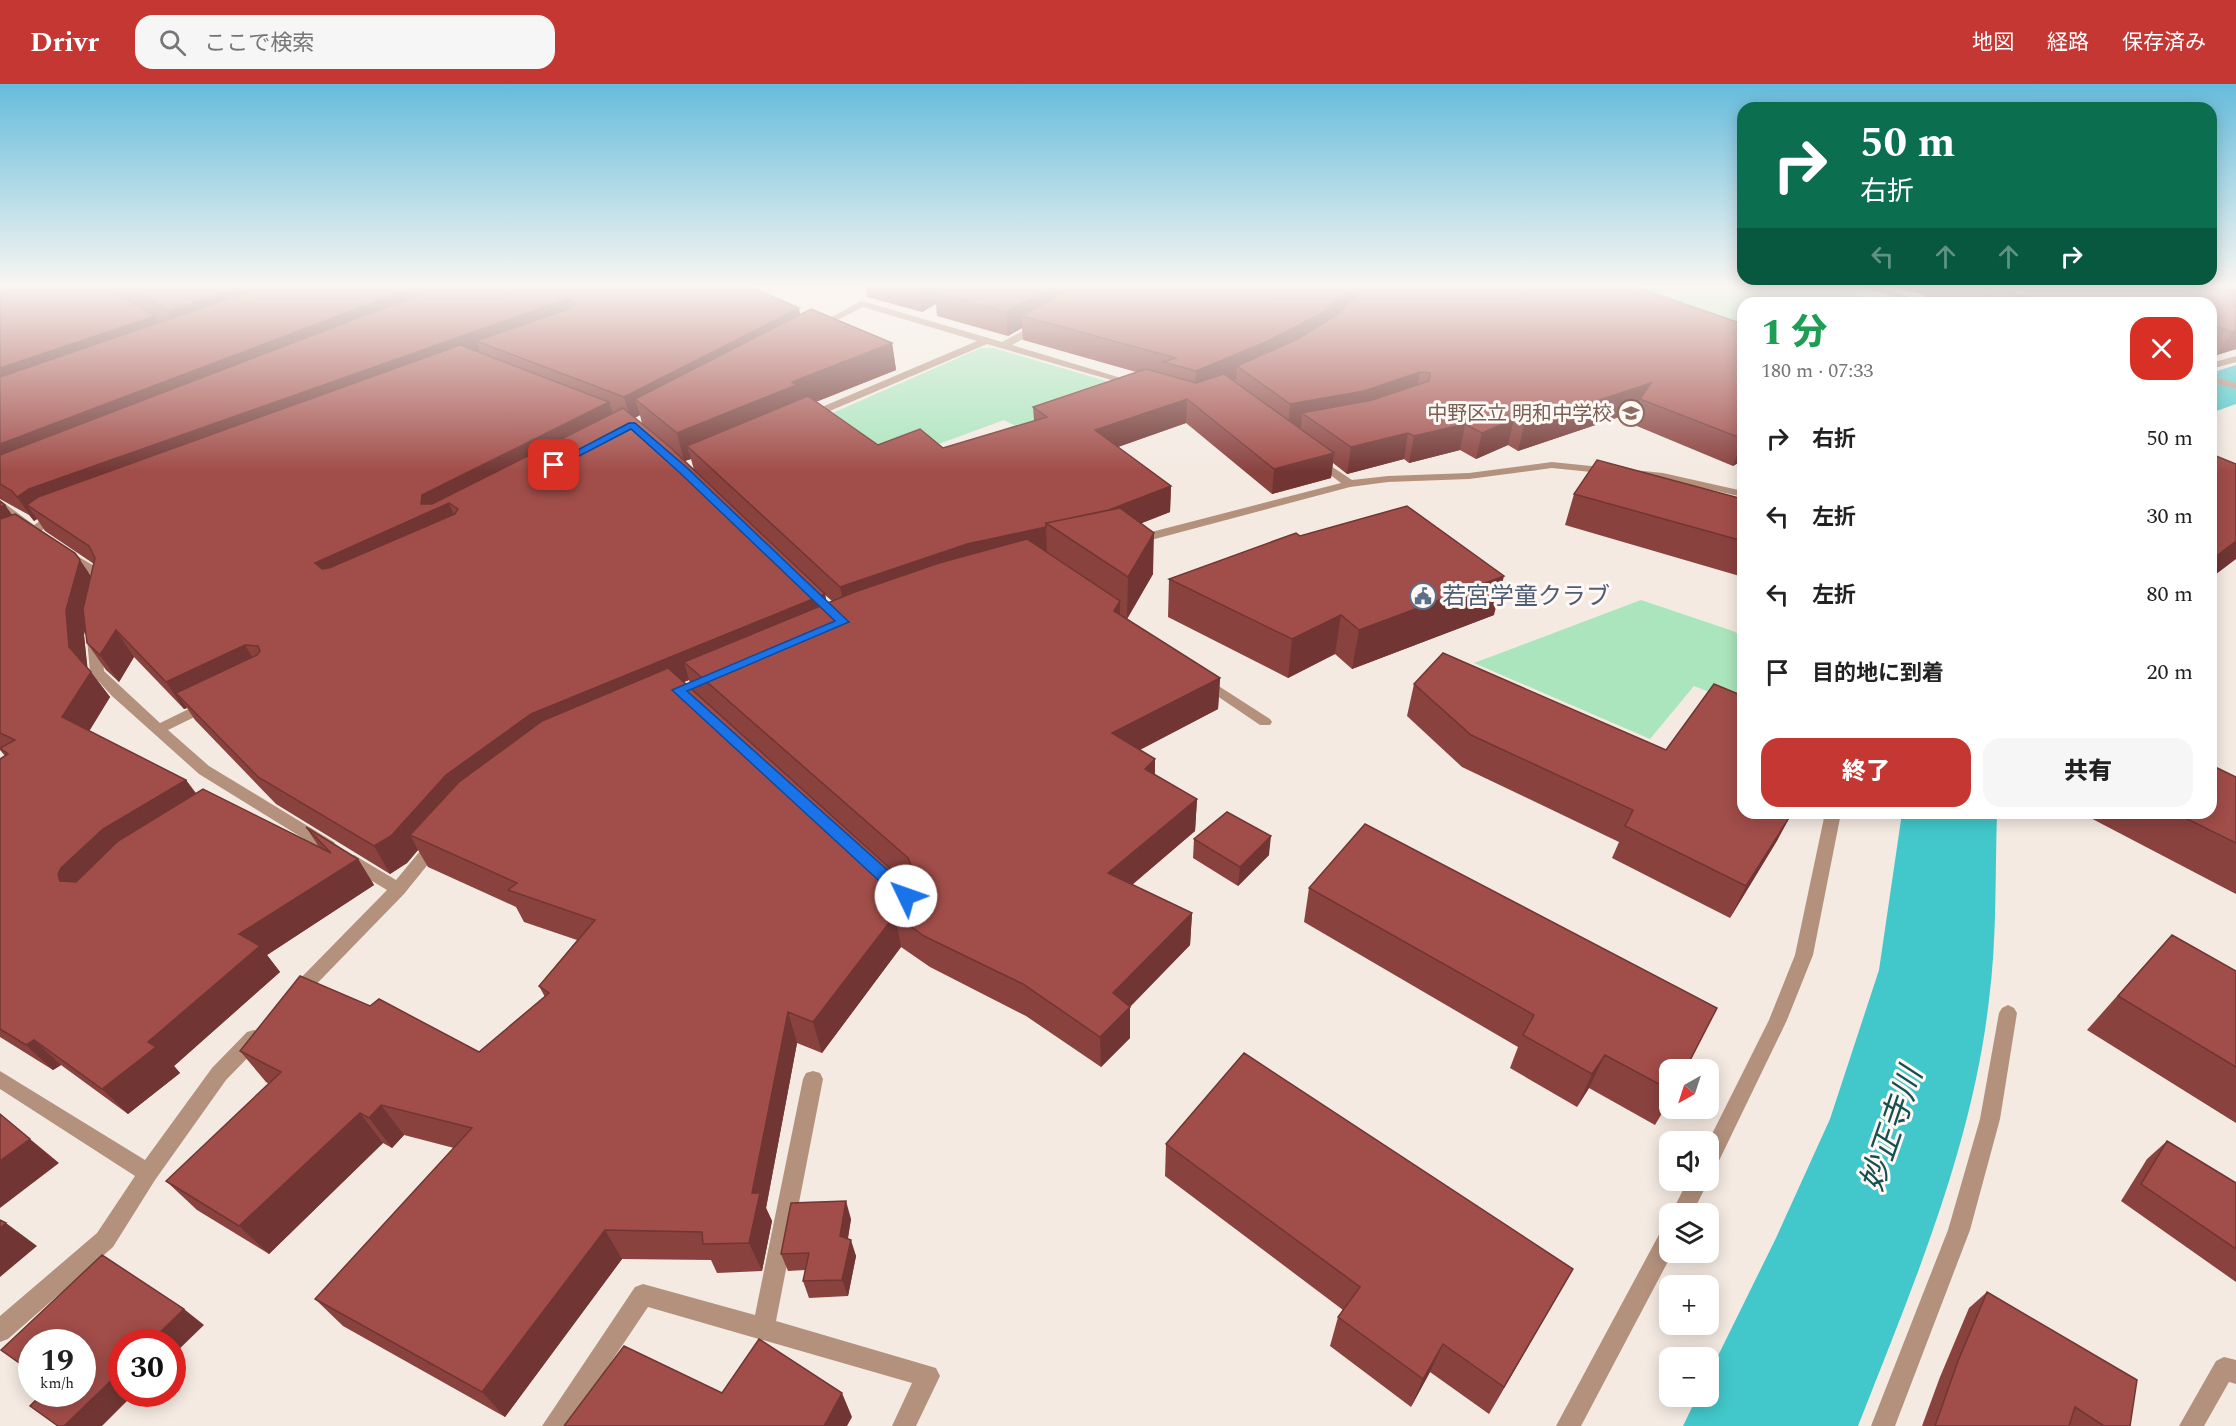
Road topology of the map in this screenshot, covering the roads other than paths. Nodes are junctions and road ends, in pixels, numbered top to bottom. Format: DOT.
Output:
graph roads {
  1 [pos="969,347"];
  2 [pos="1011,347"];
  3 [pos="2236,358"];
  4 [pos="2217,364"];
  5 [pos="2217,381"];
  6 [pos="2236,386"];
  7 [pos="1151,388"];
  8 [pos="798,420"];
  9 [pos="1304,449"];
  10 [pos="1350,484"];
  11 [pos="1737,493"];
  12 [pos="0,504"];
  13 [pos="71,510"];
  14 [pos="43,537"];
  15 [pos="1120,543"];
  16 [pos="0,546"];
  17 [pos="102,595"];
  18 [pos="95,626"];
  19 [pos="1186,669"];
  20 [pos="224,698"];
  21 [pos="1265,722"];
  22 [pos="159,729"];
  23 [pos="240,793"];
  24 [pos="221,805"];
  25 [pos="1832,819"];
  26 [pos="449,828"];
  27 [pos="398,889"];
  28 [pos="284,1006"];
  29 [pos="2008,1013"];
  30 [pos="268,1023"];
  31 [pos="0,1079"];
  32 [pos="813,1079"];
  33 [pos="1719,1140"];
  34 [pos="148,1173"];
  35 [pos="1659,1256"];
  36 [pos="763,1329"];
  37 [pos="0,1330"];
  38 [pos="2236,1372"];
  39 [pos="554,1426"];
  40 [pos="904,1426"];
  41 [pos="1568,1426"];
  42 [pos="1883,1426"];
  43 [pos="2191,1426"];
  1 -- 8 [label="street"];
  2 -- 7 [label="street"];
  3 -- 4 [label="street"];
  5 -- 6 [label="street"];
  9 -- 10 [label="street"];
  10 -- 11 [label="street"];
  10 -- 15 [label="street"];
  12 -- 14 [label="street"];
  13 -- 14 [label="street"];
  14 -- 16 [label="street"];
  14 -- 17 [label="street"];
  18 -- 22 [label="street"];
  19 -- 21 [label="street"];
  20 -- 22 [label="street"];
  22 -- 23 [label="street"];
  23 -- 24 [label="street"];
  23 -- 27 [label="street"];
  25 -- 33 [label="street"];
  26 -- 27 [label="street"];
  27 -- 28 [label="street"];
  29 -- 42 [label="street"];
  30 -- 34 [label="street"];
  31 -- 34 [label="street"];
  32 -- 36 [label="street"];
  34 -- 37 [label="street"];
  35 -- 41 [label="street"];
  36 -- 39 [label="street"];
  36 -- 40 [label="street"];
  38 -- 43 [label="street"];
}
